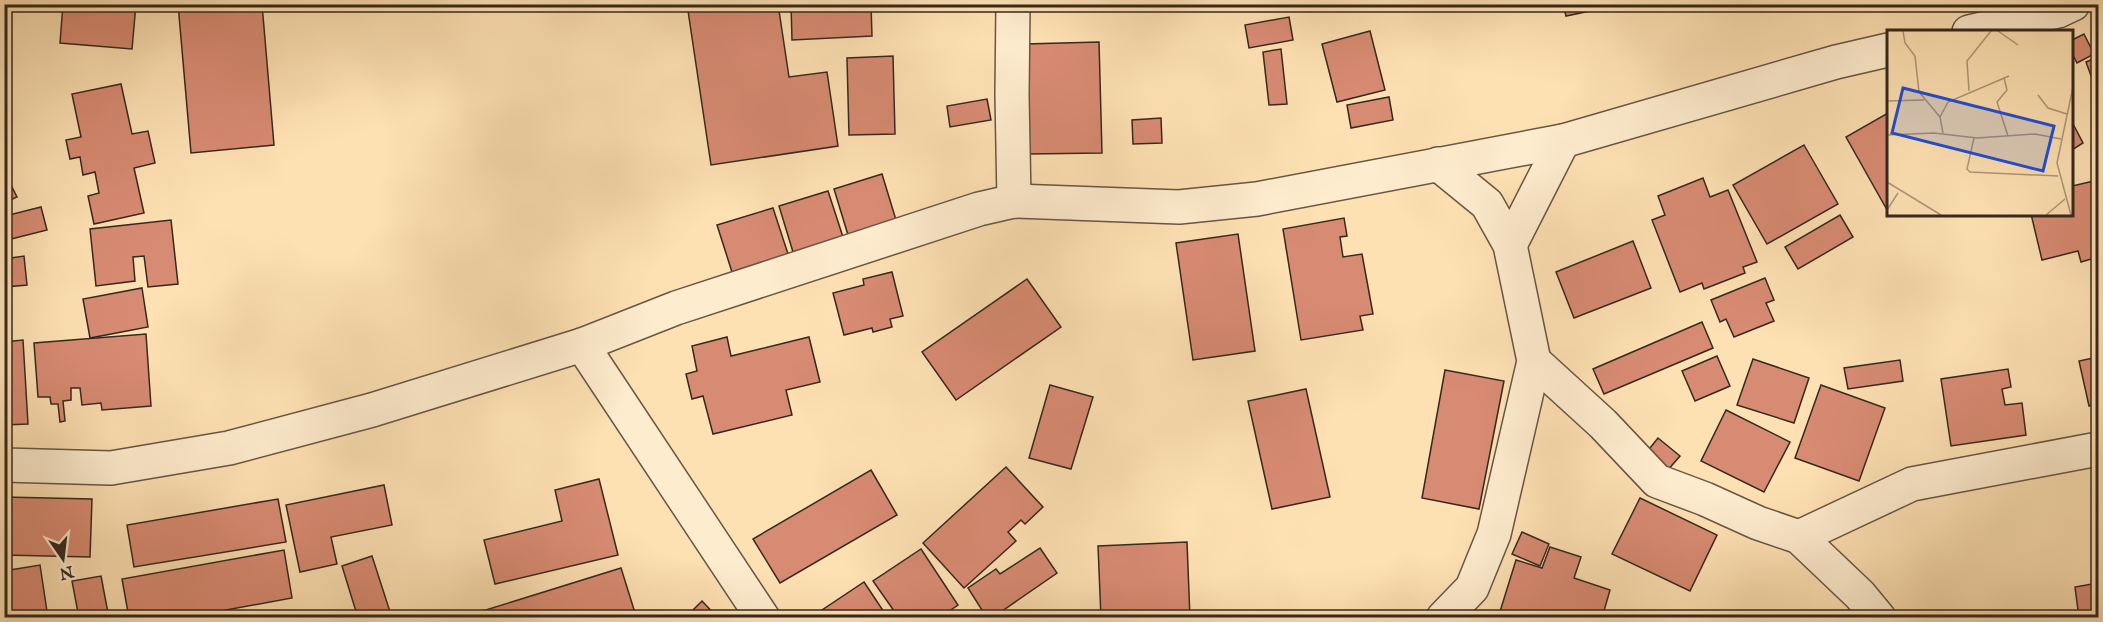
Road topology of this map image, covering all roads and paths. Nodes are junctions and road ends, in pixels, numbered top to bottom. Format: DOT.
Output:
graph roads {
  1 [pos="1013,4"];
  2 [pos="2073,4"];
  3 [pos="1977,30"];
  4 [pos="1887,50"];
  5 [pos="1563,141"];
  6 [pos="1438,164"];
  7 [pos="1014,201"];
  8 [pos="1510,245"];
  9 [pos="582,345"];
  10 [pos="1534,361"];
  11 [pos="2098,449"];
  12 [pos="10,463"];
  13 [pos="1799,537"];
  14 [pos="763,618"];
  15 [pos="1443,618"];
  16 [pos="1879,618"];
  1 -- 7 [label="street"];
  2 -- 3 [label="street"];
  4 -- 5 [label="street"];
  5 -- 6 [label="street"];
  5 -- 8 [label="street"];
  6 -- 7 [label="street"];
  6 -- 8 [label="street"];
  7 -- 9 [label="street"];
  8 -- 10 [label="street"];
  9 -- 12 [label="street"];
  9 -- 14 [label="street"];
  10 -- 13 [label="street"];
  10 -- 15 [label="street"];
  11 -- 13 [label="street"];
  13 -- 16 [label="street"];
}
